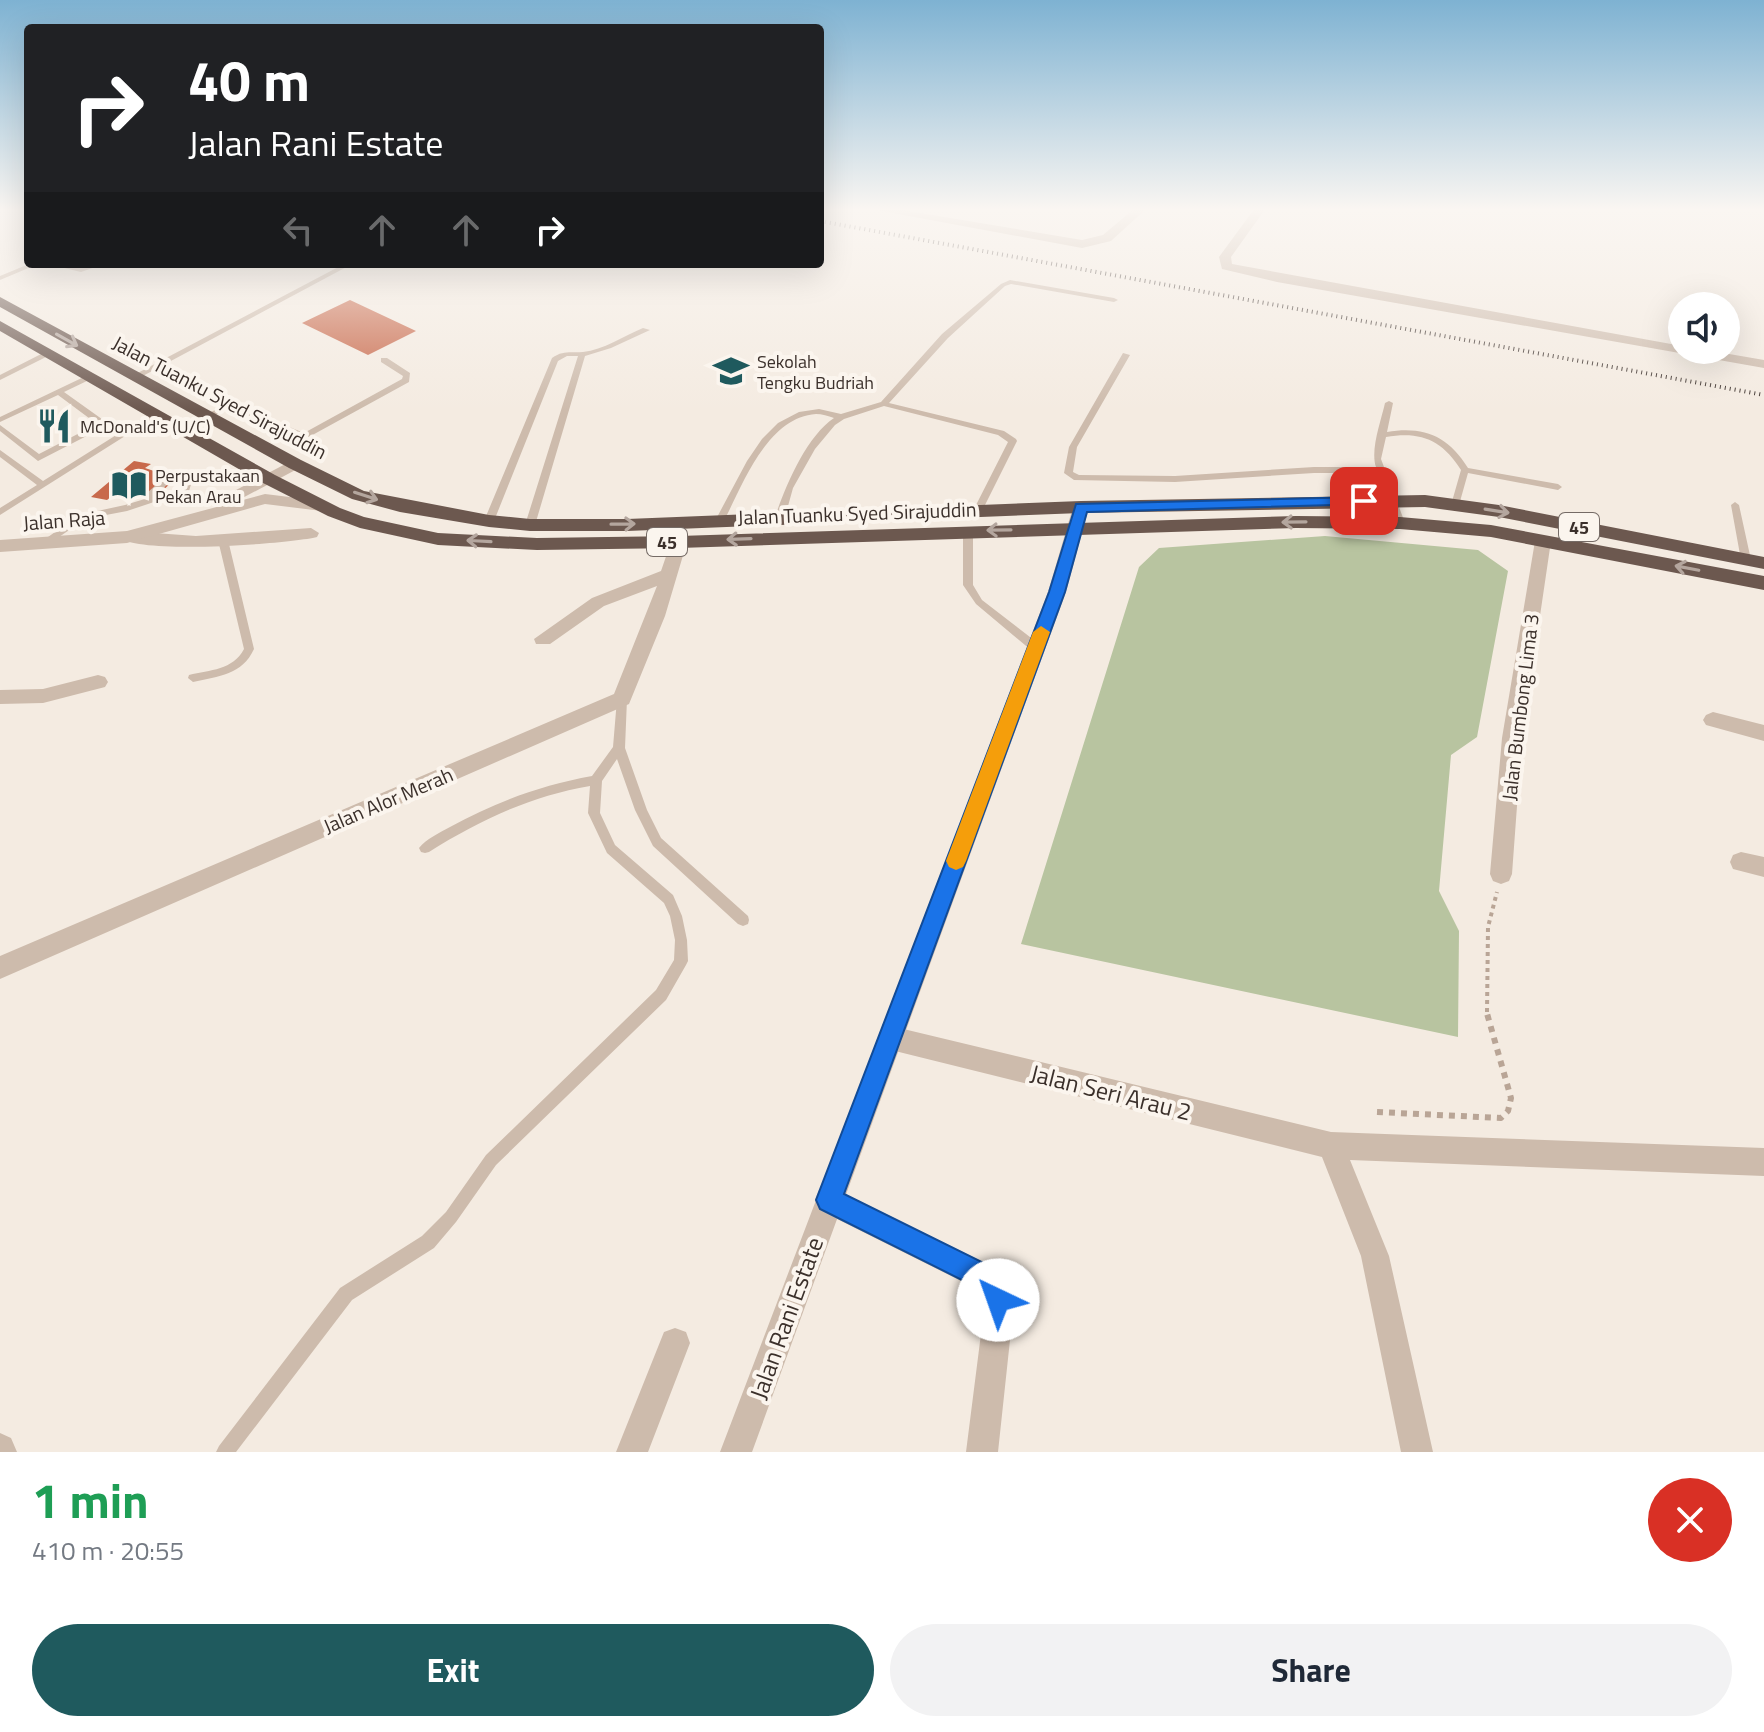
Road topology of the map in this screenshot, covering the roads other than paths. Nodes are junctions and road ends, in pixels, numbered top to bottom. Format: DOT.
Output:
graph roads {
  1 [pos="327,276"];
  2 [pos="1267,276"];
  3 [pos="1114,300"];
  4 [pos="0,301"];
  5 [pos="2,329"];
  6 [pos="646,330"];
  7 [pos="1668,348"];
  8 [pos="48,354"];
  9 [pos="582,355"];
  10 [pos="1126,355"];
  11 [pos="384,360"];
  12 [pos="1740,360"];
  13 [pos="1764,364"];
  14 [pos="136,376"];
  15 [pos="88,377"];
  16 [pos="0,378"];
  17 [pos="59,392"];
  18 [pos="1389,403"];
  19 [pos="884,404"];
  20 [pos="156,414"];
  21 [pos="208,415"];
  22 [pos="841,417"];
  23 [pos="0,420"];
  24 [pos="0,427"];
  25 [pos="1381,435"];
  26 [pos="0,453"];
  27 [pos="295,464"];
  28 [pos="1380,470"];
  29 [pos="1465,470"];
  30 [pos="269,479"];
  31 [pos="42,484"];
  32 [pos="1558,487"];
  33 [pos="153,499"];
  34 [pos="1392,501"];
  35 [pos="1455,505"];
  36 [pos="1735,505"];
  37 [pos="322,506"];
  38 [pos="978,511"];
  39 [pos="0,512"];
  40 [pos="780,517"];
  41 [pos="1079,518"];
  42 [pos="489,521"];
  43 [pos="720,521"];
  44 [pos="1400,523"];
  45 [pos="177,524"];
  46 [pos="530,525"];
  47 [pos="968,531"];
  48 [pos="311,533"];
  49 [pos="127,537"];
  50 [pos="223,540"];
  51 [pos="1543,541"];
  52 [pos="679,542"];
  53 [pos="42,544"];
  54 [pos="0,546"];
  55 [pos="1755,562"];
  56 [pos="670,574"];
  57 [pos="1764,583"];
  58 [pos="543,639"];
  59 [pos="1035,647"];
  60 [pos="193,678"];
  61 [pos="98,682"];
  62 [pos="0,697"];
  63 [pos="622,699"];
  64 [pos="1713,720"];
  65 [pos="1764,733"];
  66 [pos="619,748"];
  67 [pos="596,780"];
  68 [pos="425,848"];
  69 [pos="1741,862"];
  70 [pos="1764,867"];
  71 [pos="1501,874"];
  72 [pos="743,920"];
  73 [pos="0,968"];
  74 [pos="891,1038"];
  75 [pos="1331,1146"];
  76 [pos="1764,1162"];
  77 [pos="829,1200"];
  78 [pos="675,1343"];
  79 [pos="225,1452"];
  80 [pos="632,1452"];
  81 [pos="736,1452"];
  82 [pos="982,1452"];
  83 [pos="1417,1452"];
  1 -- 14 [label="lane"];
  2 -- 7 [label="street"];
  3 -- 19 [label="lane"];
  4 -- 14 [label="highway, Jalan Tuanku Syed Sirajuddin / 45, one-way"];
  5 -- 8 [label="highway, Jalan Tuanku Syed Sirajuddin / 45"];
  6 -- 9 [label="lane"];
  8 -- 15 [label="highway, Jalan Tuanku Syed Sirajuddin / 45"];
  8 -- 16 [label="lane"];
  9 -- 42 [label="lane"];
  9 -- 46 [label="lane"];
  10 -- 28 [label="lane"];
  11 -- 21 [label="lane"];
  12 -- 13 [label="street"];
  14 -- 21 [label="highway, Jalan Tuanku Syed Sirajuddin / 45"];
  15 -- 17 [label="lane"];
  15 -- 20 [label="highway, Jalan Tuanku Syed Sirajuddin / 45"];
  17 -- 23 [label="lane"];
  17 -- 24 [label="lane"];
  18 -- 25 [label="lane"];
  19 -- 22 [label="lane"];
  19 -- 38 [label="lane"];
  20 -- 30 [label="highway, Jalan Tuanku Syed Sirajuddin / 45"];
  20 -- 31 [label="lane"];
  21 -- 27 [label="highway, Jalan Tuanku Syed Sirajuddin / 45"];
  22 -- 40 [label="lane"];
  22 -- 43 [label="lane"];
  25 -- 28 [label="lane"];
  25 -- 29 [label="lane"];
  26 -- 31 [label="lane"];
  27 -- 30 [label="street, Jalan Raja"];
  27 -- 42 [label="highway, Jalan Tuanku Syed Sirajuddin / 45, one-way"];
  28 -- 34 [label="lane"];
  29 -- 32 [label="lane"];
  29 -- 35 [label="lane"];
  30 -- 37 [label="highway, Jalan Tuanku Syed Sirajuddin / 45"];
  30 -- 45 [label="street, Jalan Raja"];
  31 -- 39 [label="lane"];
  33 -- 53 [label="lane"];
  34 -- 35 [label="highway, Jalan Tuanku Syed Sirajuddin / 45"];
  34 -- 41 [label="highway, Jalan Tuanku Syed Sirajuddin / 45"];
  34 -- 44 [label="lane"];
  35 -- 55 [label="highway, Jalan Tuanku Syed Sirajuddin / 45, one-way"];
  36 -- 55 [label="lane"];
  37 -- 45 [label="street, Jalan Raja"];
  52 -- 37 [label="highway, Jalan Tuanku Syed Sirajuddin / 45, one-way"];
  38 -- 40 [label="highway, Jalan Tuanku Syed Sirajuddin / 45"];
  38 -- 41 [label="highway, Jalan Tuanku Syed Sirajuddin / 45"];
  40 -- 43 [label="highway, Jalan Tuanku Syed Sirajuddin / 45"];
  44 -- 41 [label="highway, Jalan Tuanku Syed Sirajuddin / 45, one-way"];
  41 -- 47 [label="highway, Jalan Tuanku Syed Sirajuddin / 45, one-way"];
  41 -- 59 [label="street, Jalan Rani Estate"];
  42 -- 46 [label="highway, Jalan Tuanku Syed Sirajuddin / 45"];
  46 -- 43 [label="highway, Jalan Tuanku Syed Sirajuddin / 45, one-way"];
  44 -- 51 [label="highway, Jalan Tuanku Syed Sirajuddin / 45"];
  45 -- 49 [label="street, Jalan Raja"];
  47 -- 52 [label="highway, Jalan Tuanku Syed Sirajuddin / 45, one-way"];
  47 -- 59 [label="lane"];
  48 -- 50 [label="street"];
  49 -- 50 [label="street"];
  49 -- 53 [label="street, Jalan Raja"];
  50 -- 60 [label="lane"];
  57 -- 51 [label="highway, Jalan Tuanku Syed Sirajuddin / 45, one-way"];
  51 -- 71 [label="street, Jalan Bumbong Lima 3"];
  52 -- 56 [label="street"];
  53 -- 54 [label="street, Jalan Raja"];
  56 -- 58 [label="street"];
  56 -- 63 [label="street"];
  59 -- 74 [label="street, Jalan Rani Estate"];
  61 -- 62 [label="street"];
  63 -- 66 [label="lane"];
  63 -- 73 [label="street, Jalan Alor Merah"];
  64 -- 65 [label="street"];
  66 -- 67 [label="lane"];
  66 -- 72 [label="lane"];
  67 -- 68 [label="lane"];
  67 -- 79 [label="lane"];
  69 -- 70 [label="street"];
  74 -- 75 [label="street, Jalan Seri Arau 2"];
  74 -- 77 [label="street, Jalan Rani Estate"];
  75 -- 76 [label="street, Jalan Seri Arau 2"];
  75 -- 83 [label="street"];
  77 -- 81 [label="street, Jalan Rani Estate"];
  77 -- 82 [label="street"];
  78 -- 80 [label="street"];
}
